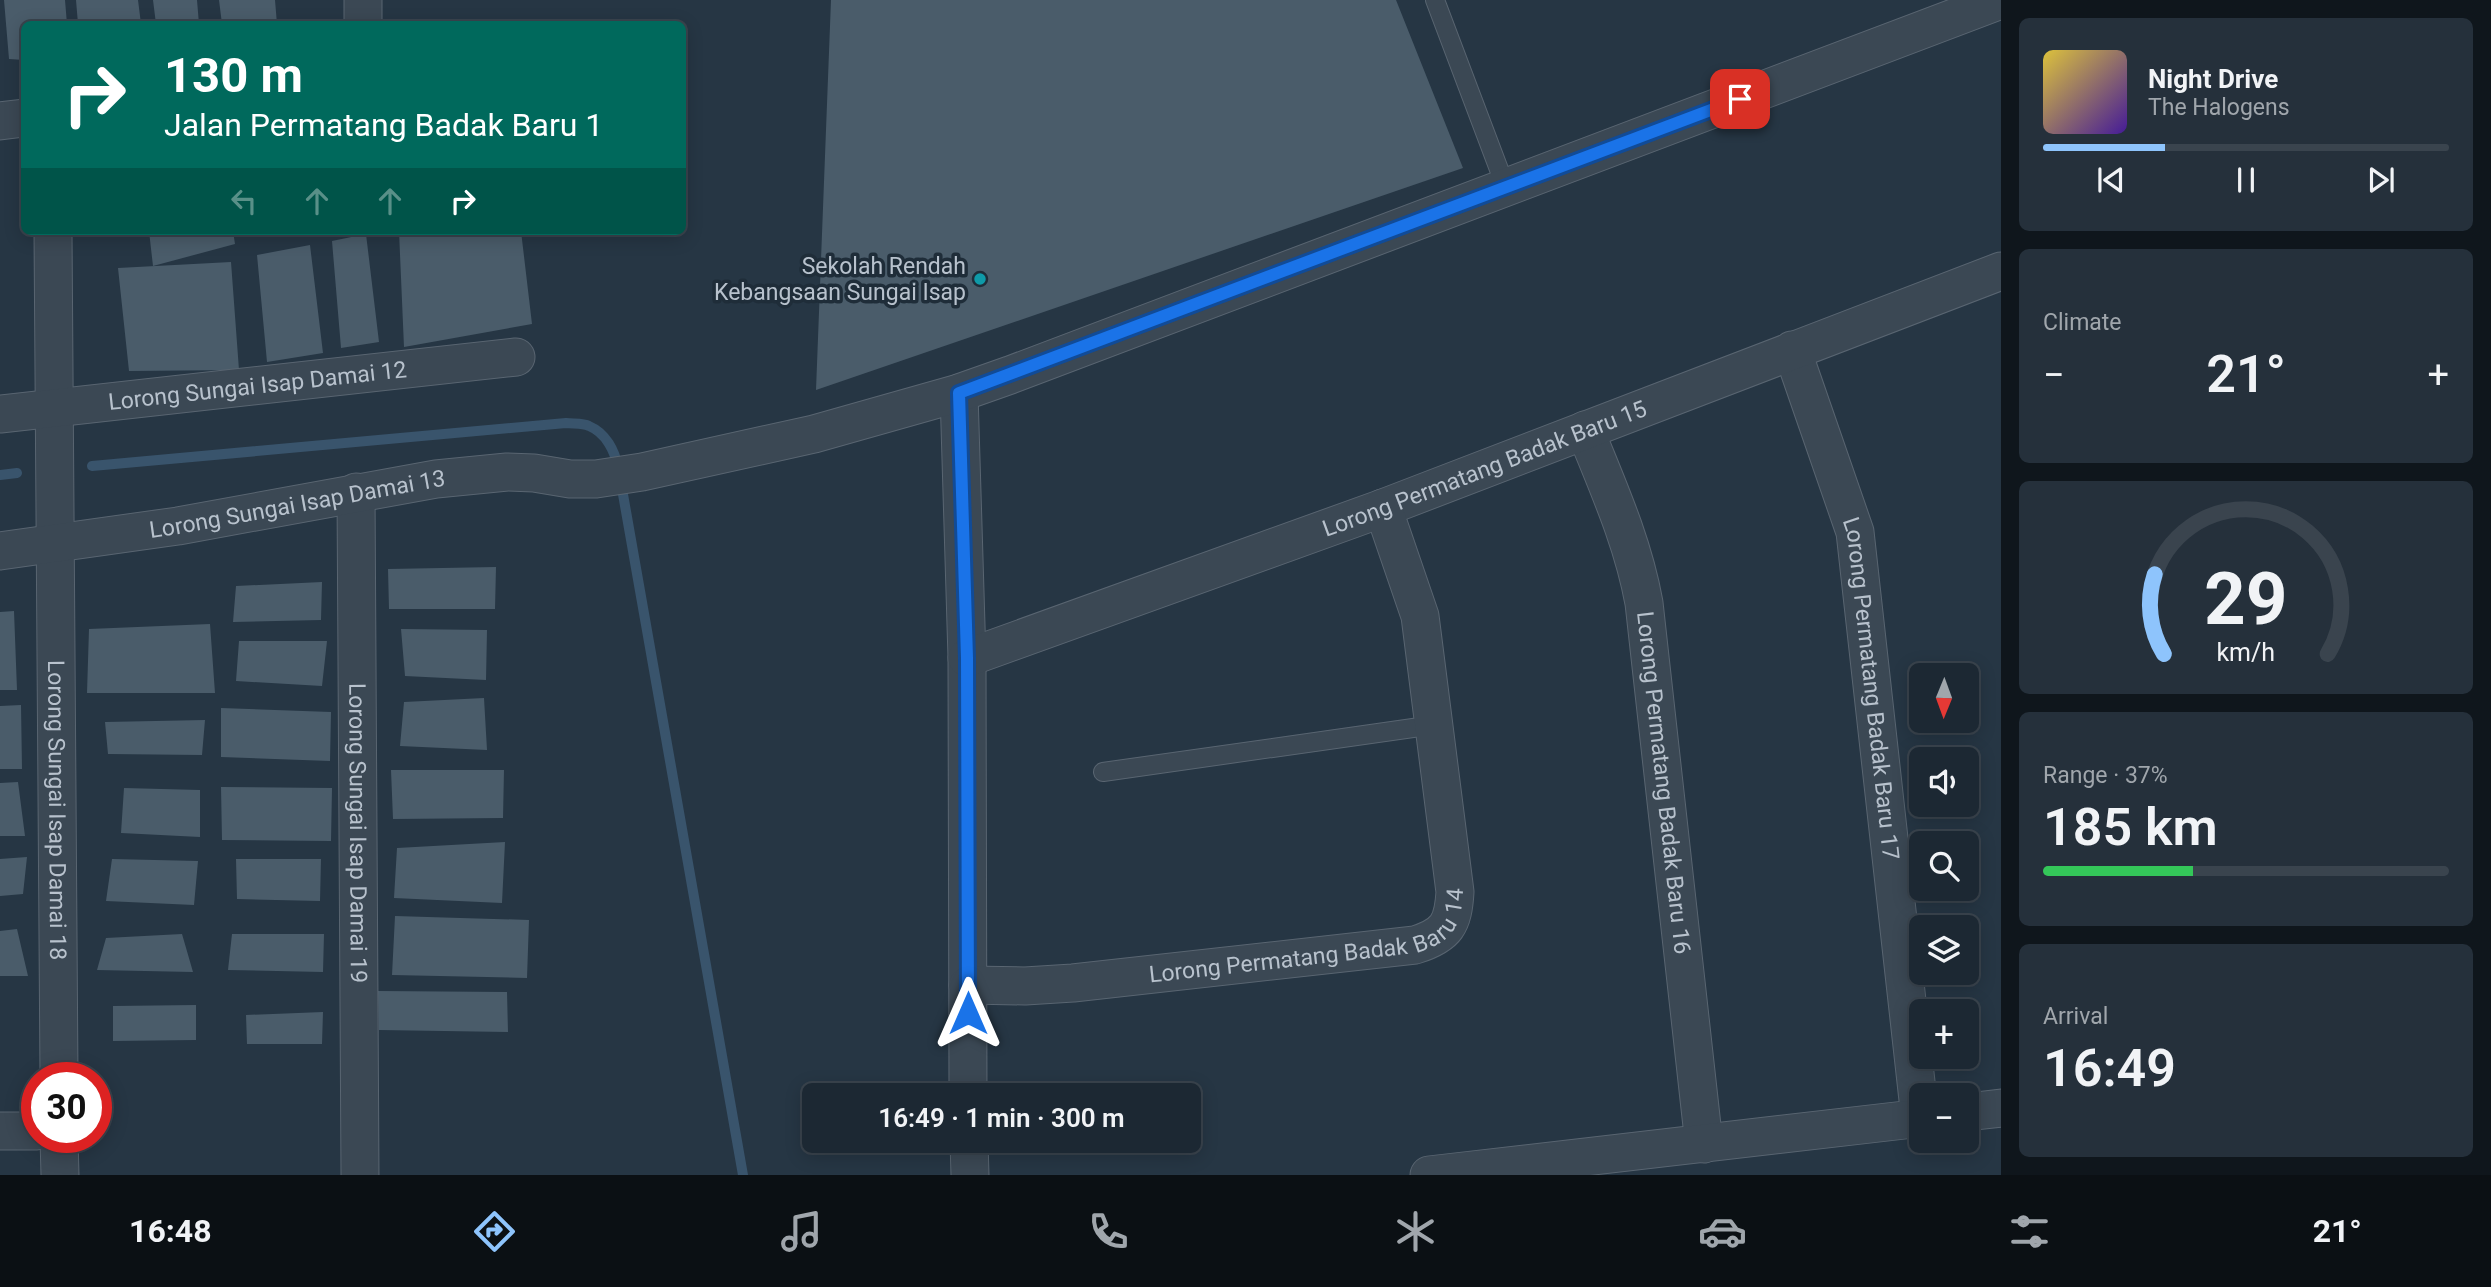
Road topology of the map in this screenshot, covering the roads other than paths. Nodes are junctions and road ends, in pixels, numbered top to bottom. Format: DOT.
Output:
graph roads {
  1 [pos="363,0"];
  2 [pos="1435,0"];
  3 [pos="2001,0"];
  4 [pos="363,21"];
  5 [pos="21,118"];
  6 [pos="0,121"];
  7 [pos="1506,188"];
  8 [pos="53,235"];
  9 [pos="2001,271"];
  10 [pos="1792,351"];
  11 [pos="516,357"];
  12 [pos="959,393"];
  13 [pos="55,408"];
  14 [pos="0,414"];
  15 [pos="1585,430"];
  16 [pos="356,492"];
  17 [pos="1383,508"];
  18 [pos="56,544"];
  19 [pos="0,551"];
  20 [pos="967,658"];
  21 [pos="1434,725"];
  22 [pos="1103,772"];
  23 [pos="968,985"];
  24 [pos="59,1062"];
  25 [pos="968,1083"];
  26 [pos="1917,1083"];
  27 [pos="2001,1108"];
  28 [pos="1979,1111"];
  29 [pos="1909,1119"];
  30 [pos="21,1131"];
  31 [pos="0,1132"];
  32 [pos="1704,1144"];
  33 [pos="59,1153"];
  34 [pos="969,1153"];
  35 [pos="1558,1168"];
  36 [pos="60,1175"];
  37 [pos="360,1175"];
  38 [pos="970,1175"];
  39 [pos="1429,1175"];
  1 -- 4 [label="street"];
  2 -- 7 [label="lane"];
  3 -- 7 [label="street, Lorong Sungai Isap Damai 13"];
  5 -- 6 [label="street"];
  7 -- 12 [label="street, Lorong Sungai Isap Damai 13"];
  8 -- 13 [label="street, Lorong Sungai Isap Damai 18"];
  9 -- 10 [label="street, Lorong Permatang Badak Baru 15"];
  10 -- 15 [label="street, Lorong Permatang Badak Baru 15"];
  10 -- 26 [label="street, Lorong Permatang Badak Baru 17"];
  11 -- 13 [label="street, Lorong Sungai Isap Damai 12"];
  12 -- 16 [label="street, Lorong Sungai Isap Damai 13"];
  12 -- 20 [label="street"];
  13 -- 14 [label="street, Lorong Sungai Isap Damai 12"];
  13 -- 18 [label="street, Lorong Sungai Isap Damai 18"];
  15 -- 17 [label="street, Lorong Permatang Badak Baru 15"];
  15 -- 32 [label="street, Lorong Permatang Badak Baru 16"];
  16 -- 18 [label="street, Lorong Sungai Isap Damai 13"];
  16 -- 37 [label="street, Lorong Sungai Isap Damai 19"];
  17 -- 20 [label="street, Lorong Permatang Badak Baru 15"];
  17 -- 21 [label="street, Lorong Permatang Badak Baru 14"];
  18 -- 19 [label="street, Lorong Sungai Isap Damai 13"];
  18 -- 24 [label="street, Lorong Sungai Isap Damai 18"];
  20 -- 23 [label="street"];
  21 -- 22 [label="lane"];
  21 -- 23 [label="street, Lorong Permatang Badak Baru 14"];
  23 -- 25 [label="street"];
  27 -- 28 [label="street"];
  29 -- 32 [label="street"];
  30 -- 31 [label="street"];
  32 -- 35 [label="street"];
  33 -- 36 [label="street"];
  34 -- 38 [label="street"];
  35 -- 39 [label="street"];
}
